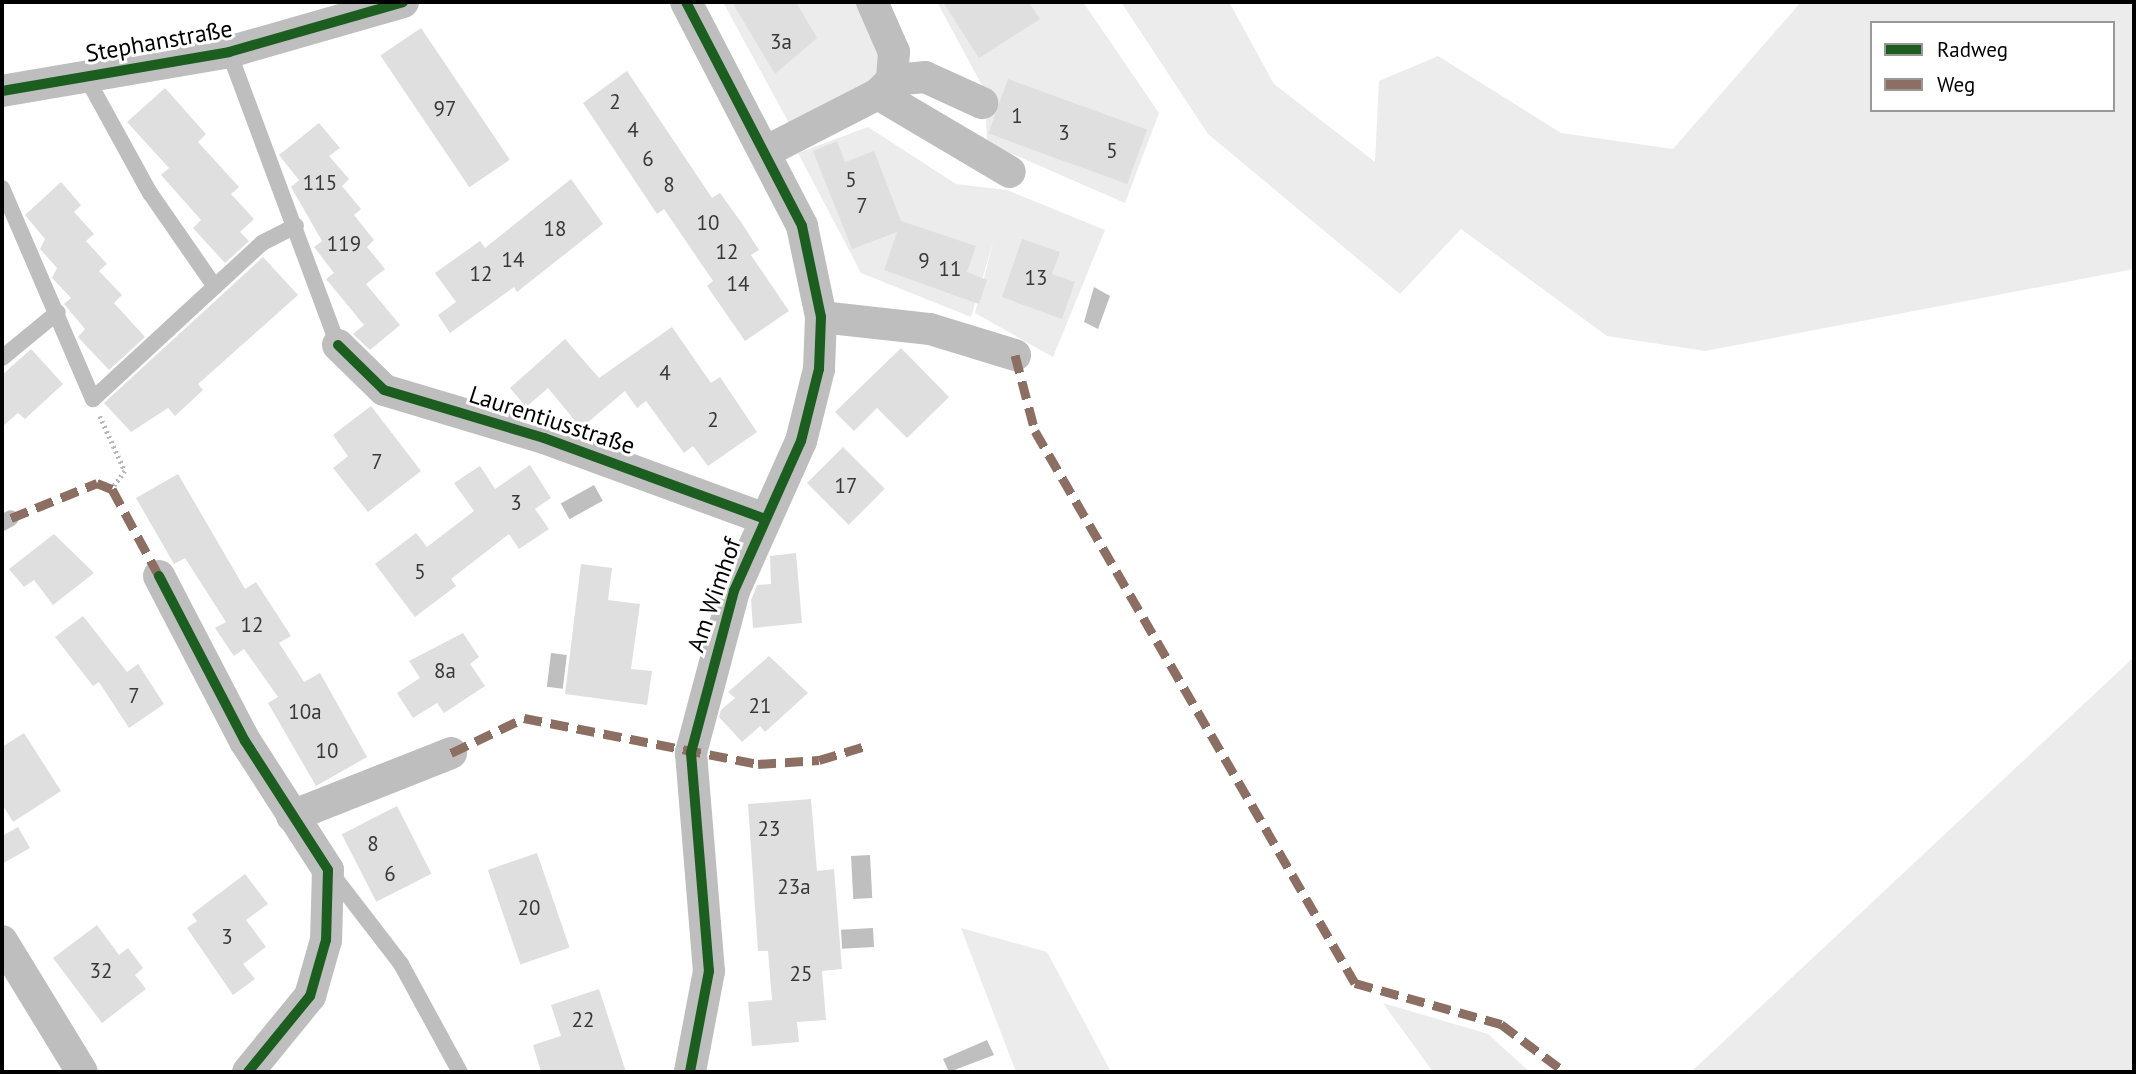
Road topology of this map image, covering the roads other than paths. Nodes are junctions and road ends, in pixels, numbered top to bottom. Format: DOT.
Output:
graph roads {
  1 [pos="403,2"];
  2 [pos="686,2"];
  3 [pos="872,2"];
  4 [pos="229,52"];
  5 [pos="85,75"];
  6 [pos="885,87"];
  7 [pos="2,91"];
  8 [pos="982,103"];
  9 [pos="767,151"];
  10 [pos="1010,172"];
  11 [pos="2,188"];
  12 [pos="296,226"];
  13 [pos="215,287"];
  14 [pos="58,312"];
  15 [pos="821,317"];
  16 [pos="338,345"];
  17 [pos="1015,355"];
  18 [pos="2,358"];
  19 [pos="763,519"];
  20 [pos="159,576"];
  21 [pos="451,753"];
  22 [pos="292,816"];
  23 [pos="328,870"];
  24 [pos="2,942"];
  25 [pos="82,1072"];
  26 [pos="248,1072"];
  27 [pos="460,1072"];
  28 [pos="690,1072"];
  1 -- 4 [label="street, Stephanstraße"];
  2 -- 9 [label="street, Am Wimhof"];
  3 -- 6 [label="street"];
  4 -- 5 [label="street, Stephanstraße"];
  4 -- 12 [label="lane, Laurentiusstraße"];
  5 -- 7 [label="street, Stephanstraße"];
  5 -- 13 [label="lane, Stephanstraße"];
  6 -- 8 [label="street"];
  6 -- 9 [label="street"];
  6 -- 10 [label="street"];
  9 -- 15 [label="street, Am Wimhof"];
  11 -- 14 [label="lane"];
  12 -- 13 [label="lane"];
  12 -- 16 [label="lane, Laurentiusstraße"];
  13 -- 14 [label="lane"];
  14 -- 18 [label="lane"];
  15 -- 17 [label="street"];
  15 -- 19 [label="street, Am Wimhof"];
  16 -- 19 [label="street, Laurentiusstraße"];
  19 -- 28 [label="street, Am Wimhof"];
  20 -- 22 [label="street"];
  21 -- 22 [label="street"];
  22 -- 23 [label="street"];
  23 -- 26 [label="street"];
  23 -- 27 [label="lane"];
  24 -- 25 [label="street"];
}
